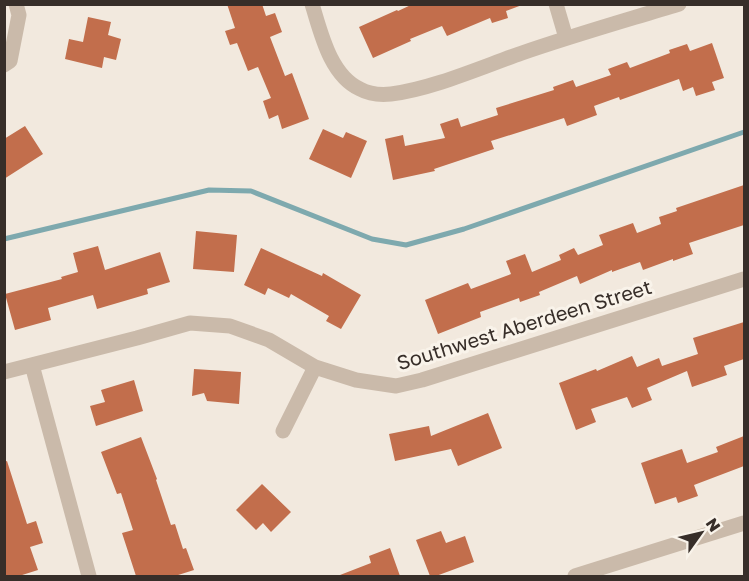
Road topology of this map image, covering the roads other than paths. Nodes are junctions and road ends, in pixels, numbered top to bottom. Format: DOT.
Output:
graph roads {
  1 [pos="16,4"];
  2 [pos="312,4"];
  3 [pos="556,4"];
  4 [pos="679,4"];
  5 [pos="566,38"];
  6 [pos="4,65"];
  7 [pos="744,279"];
  8 [pos="32,365"];
  9 [pos="315,367"];
  10 [pos="4,372"];
  11 [pos="284,431"];
  12 [pos="744,523"];
  13 [pos="89,576"];
  14 [pos="575,576"];
  1 -- 6 [label="street"];
  2 -- 5 [label="street"];
  3 -- 5 [label="street"];
  4 -- 5 [label="street"];
  7 -- 9 [label="street, Southwest Aberdeen Street"];
  8 -- 9 [label="street, Southwest Aberdeen Street"];
  8 -- 10 [label="street, Southwest Aberdeen Street"];
  8 -- 13 [label="street"];
  9 -- 11 [label="street"];
  12 -- 14 [label="street"];
}
